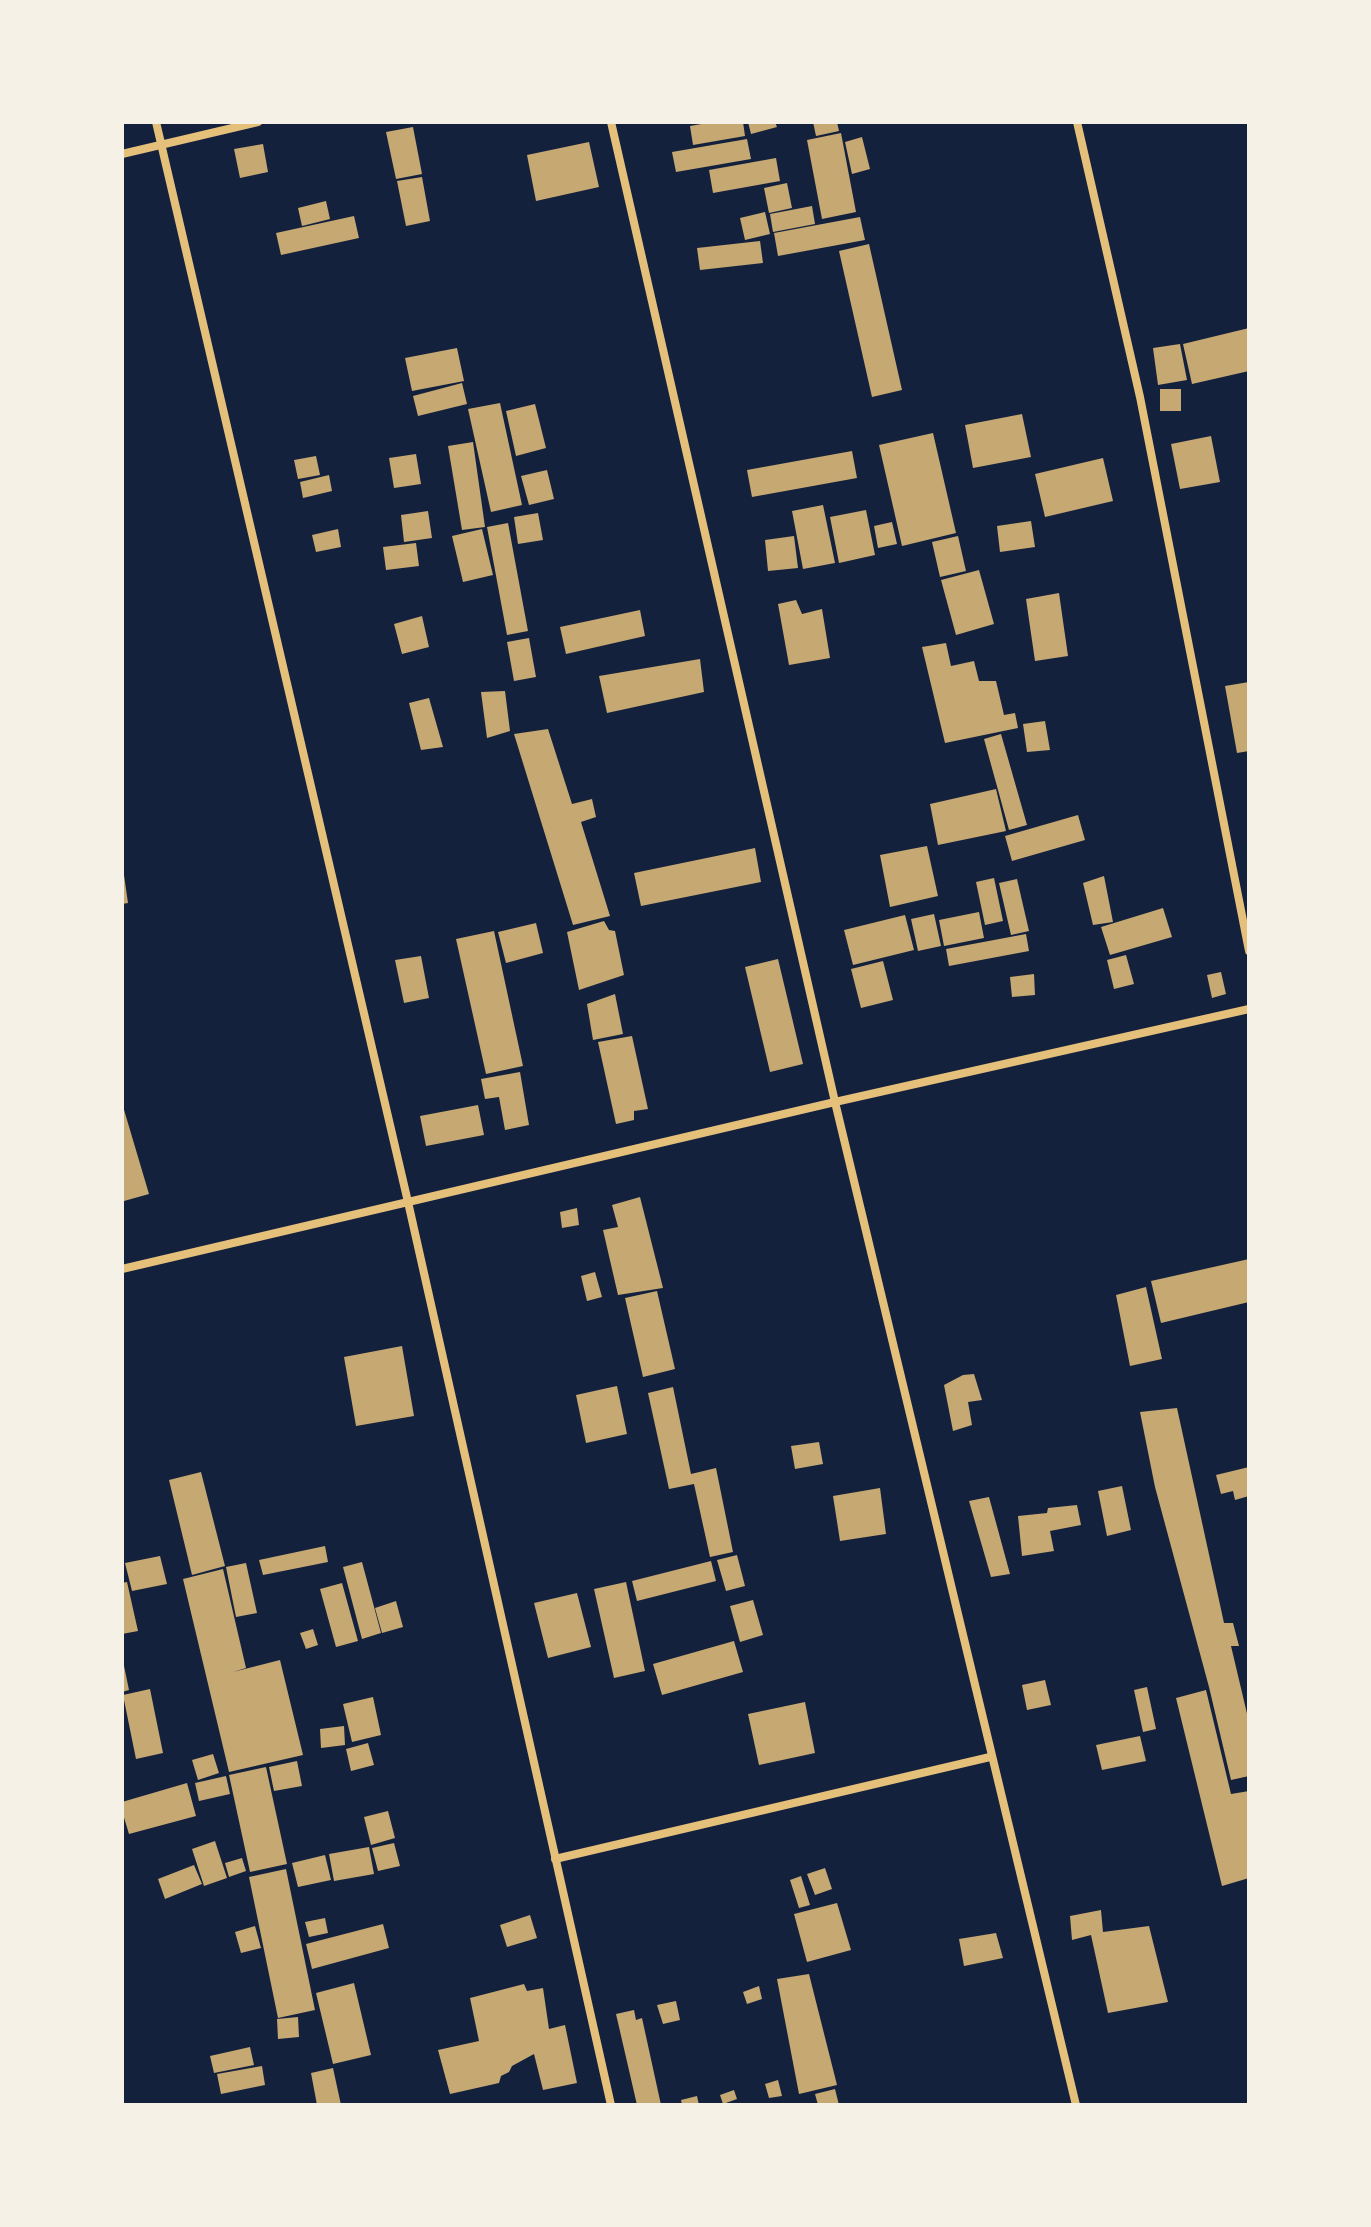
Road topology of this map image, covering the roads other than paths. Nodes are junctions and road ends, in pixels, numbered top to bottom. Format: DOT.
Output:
graph roads {
  1 [pos="156,122"];
  2 [pos="258,122"];
  3 [pos="611,122"];
  4 [pos="1077,122"];
  5 [pos="160,145"];
  6 [pos="122,154"];
  7 [pos="1249,951"];
  8 [pos="1249,1009"];
  9 [pos="835,1102"];
  10 [pos="408,1202"];
  11 [pos="122,1269"];
  12 [pos="990,1757"];
  13 [pos="555,1859"];
  14 [pos="611,2105"];
  15 [pos="1076,2105"];
  1 -- 5 [label="street"];
  2 -- 5 [label="street"];
  3 -- 9 [label="street"];
  4 -- 7 [label="street"];
  5 -- 6 [label="street"];
  5 -- 10 [label="street"];
  8 -- 9 [label="street"];
  9 -- 10 [label="street"];
  9 -- 12 [label="street"];
  10 -- 11 [label="street"];
  10 -- 13 [label="street"];
  12 -- 13 [label="street"];
  12 -- 15 [label="street"];
  13 -- 14 [label="street"];
}
